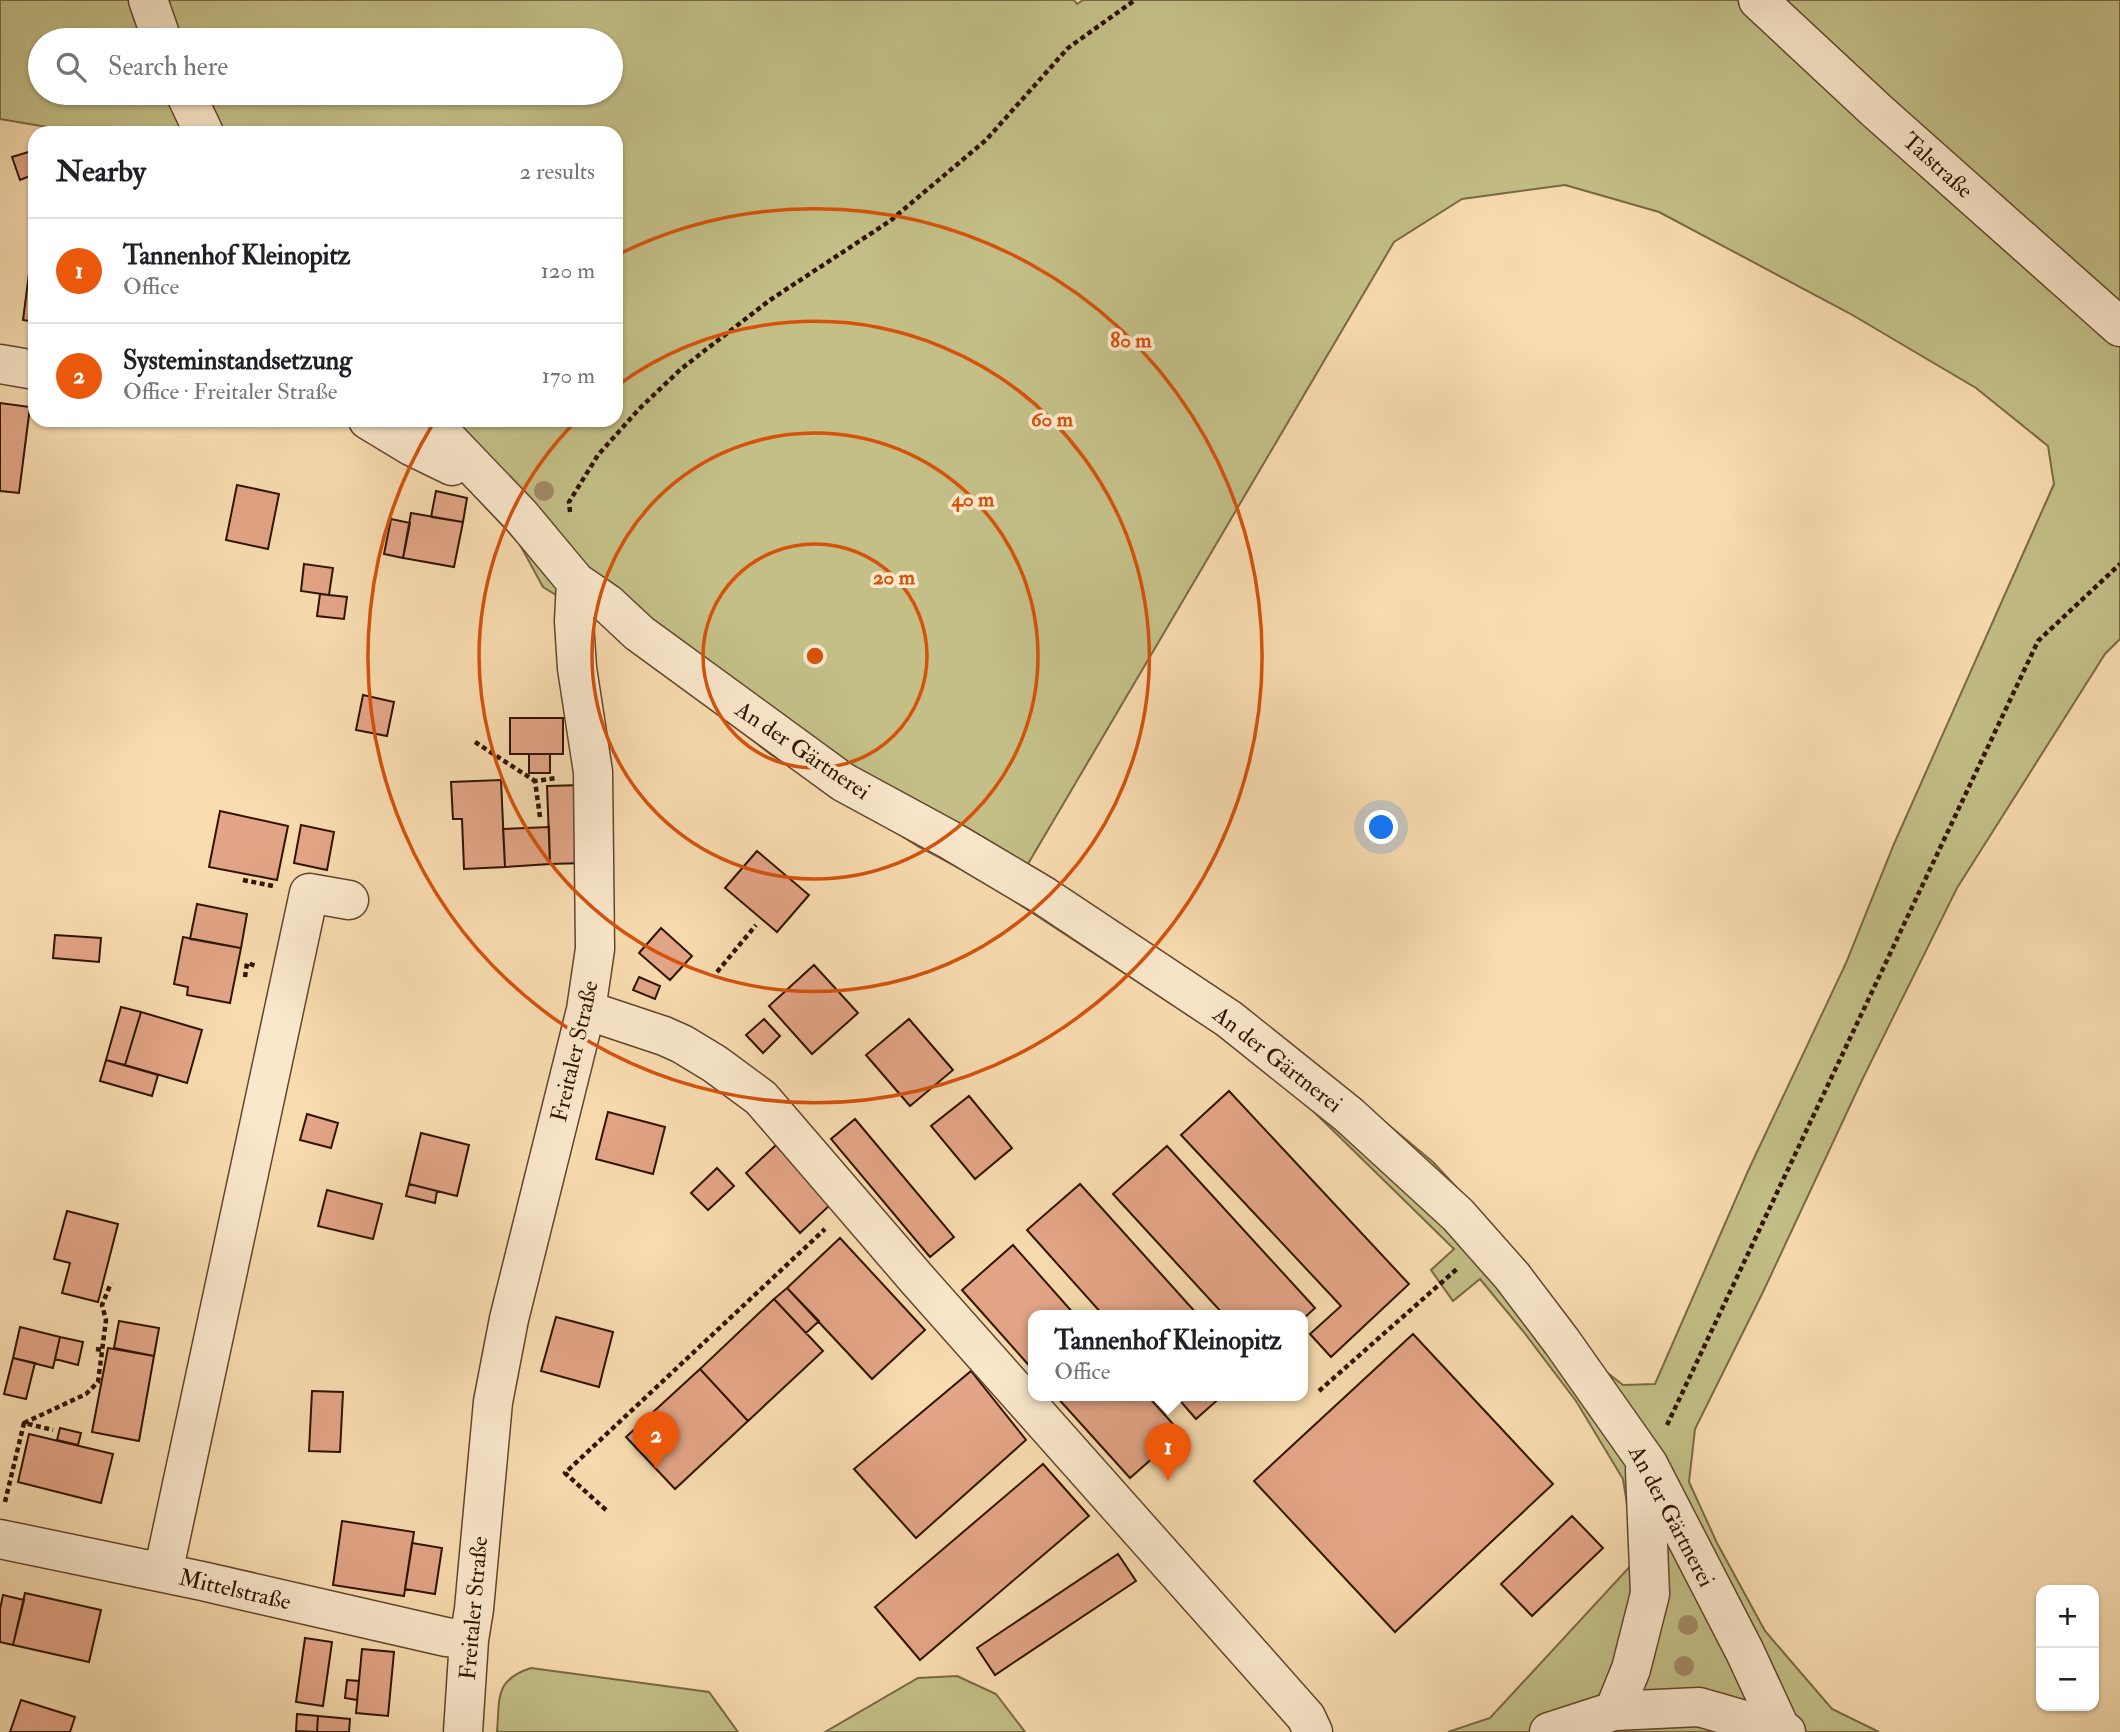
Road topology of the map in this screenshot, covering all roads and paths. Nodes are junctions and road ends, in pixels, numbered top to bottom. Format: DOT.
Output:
graph roads {
  1 [pos="148,0"];
  2 [pos="1135,0"];
  3 [pos="1758,0"];
  4 [pos="158,28"];
  5 [pos="191,105"];
  6 [pos="201,126"];
  7 [pos="2120,327"];
  8 [pos="0,364"];
  9 [pos="28,369"];
  10 [pos="380,427"];
  11 [pos="435,427"];
  12 [pos="623,427"];
  13 [pos="623,427"];
  14 [pos="463,457"];
  15 [pos="570,516"];
  16 [pos="2120,564"];
  17 [pos="576,582"];
  18 [pos="475,742"];
  19 [pos="569,776"];
  20 [pos="536,780"];
  21 [pos="540,817"];
  22 [pos="349,900"];
  23 [pos="756,925"];
  24 [pos="717,972"];
  25 [pos="586,1010"];
  26 [pos="853,1203"];
  27 [pos="1484,1245"];
  28 [pos="111,1283"];
  29 [pos="96,1349"];
  30 [pos="103,1350"];
  31 [pos="1319,1391"];
  32 [pos="24,1423"];
  33 [pos="53,1430"];
  34 [pos="1646,1461"];
  35 [pos="606,1510"];
  36 [pos="1,1525"];
  37 [pos="163,1573"];
  38 [pos="469,1640"];
  39 [pos="1614,1711"];
  40 [pos="1783,1731"];
  41 [pos="463,1732"];
  42 [pos="1313,1732"];
  43 [pos="1549,1732"];
  1 -- 4 [label="street"];
  2 -- 12 [label="path"];
  3 -- 7 [label="street, Talstraße"];
  5 -- 6 [label="street"];
  8 -- 9 [label="street"];
  10 -- 14 [label="street"];
  11 -- 14 [label="street"];
  13 -- 15 [label="path"];
  14 -- 17 [label="street"];
  16 -- 34 [label="path"];
  17 -- 25 [label="street, Freitaler Straße"];
  17 -- 27 [label="street, An der Gärtnerei"];
  18 -- 20 [label="path"];
  19 -- 20 [label="path"];
  20 -- 21 [label="path"];
  22 -- 37 [label="street"];
  23 -- 24 [label="path"];
  25 -- 26 [label="street"];
  25 -- 38 [label="street, Freitaler Straße"];
  26 -- 35 [label="path"];
  26 -- 42 [label="street"];
  27 -- 31 [label="path"];
  27 -- 34 [label="street, An der Gärtnerei"];
  28 -- 30 [label="path"];
  29 -- 30 [label="path"];
  30 -- 32 [label="path"];
  32 -- 33 [label="path"];
  32 -- 36 [label="path"];
  34 -- 39 [label="street"];
  34 -- 40 [label="street, An der Gärtnerei"];
  36 -- 37 [label="street, Mittelstraße"];
  37 -- 38 [label="street, Mittelstraße"];
  38 -- 41 [label="street, Freitaler Straße"];
  39 -- 40 [label="street"];
  39 -- 43 [label="street"];
}
